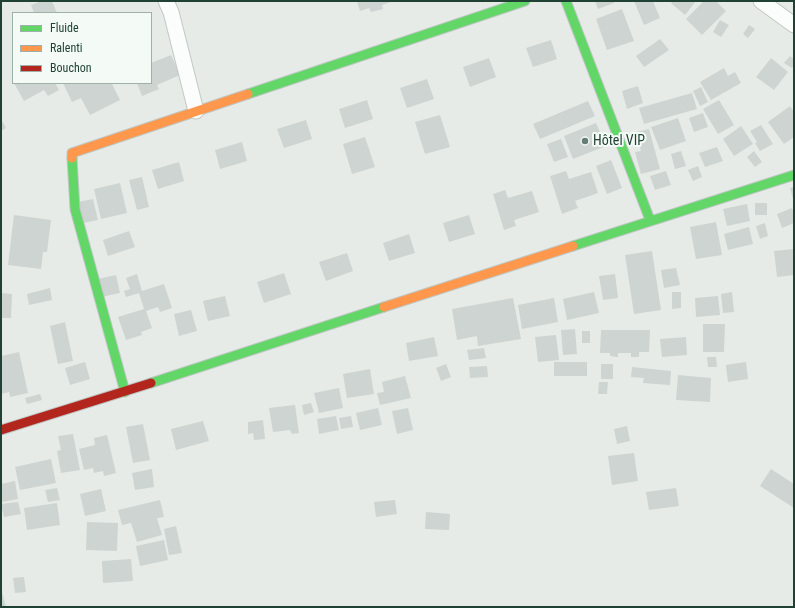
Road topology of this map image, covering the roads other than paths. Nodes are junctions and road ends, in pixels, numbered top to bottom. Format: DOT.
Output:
graph roads {
  1 [pos="166,1"];
  2 [pos="525,1"];
  3 [pos="566,1"];
  4 [pos="760,1"];
  5 [pos="794,24"];
  6 [pos="196,111"];
  7 [pos="794,175"];
  8 [pos="650,220"];
  9 [pos="125,392"];
  10 [pos="1,430"];
  1 -- 6 [label="street"];
  2 -- 6 [label="main road"];
  3 -- 8 [label="main road"];
  4 -- 5 [label="street"];
  6 -- 9 [label="main road"];
  7 -- 8 [label="main road"];
  8 -- 9 [label="main road"];
  9 -- 10 [label="main road"];
}
